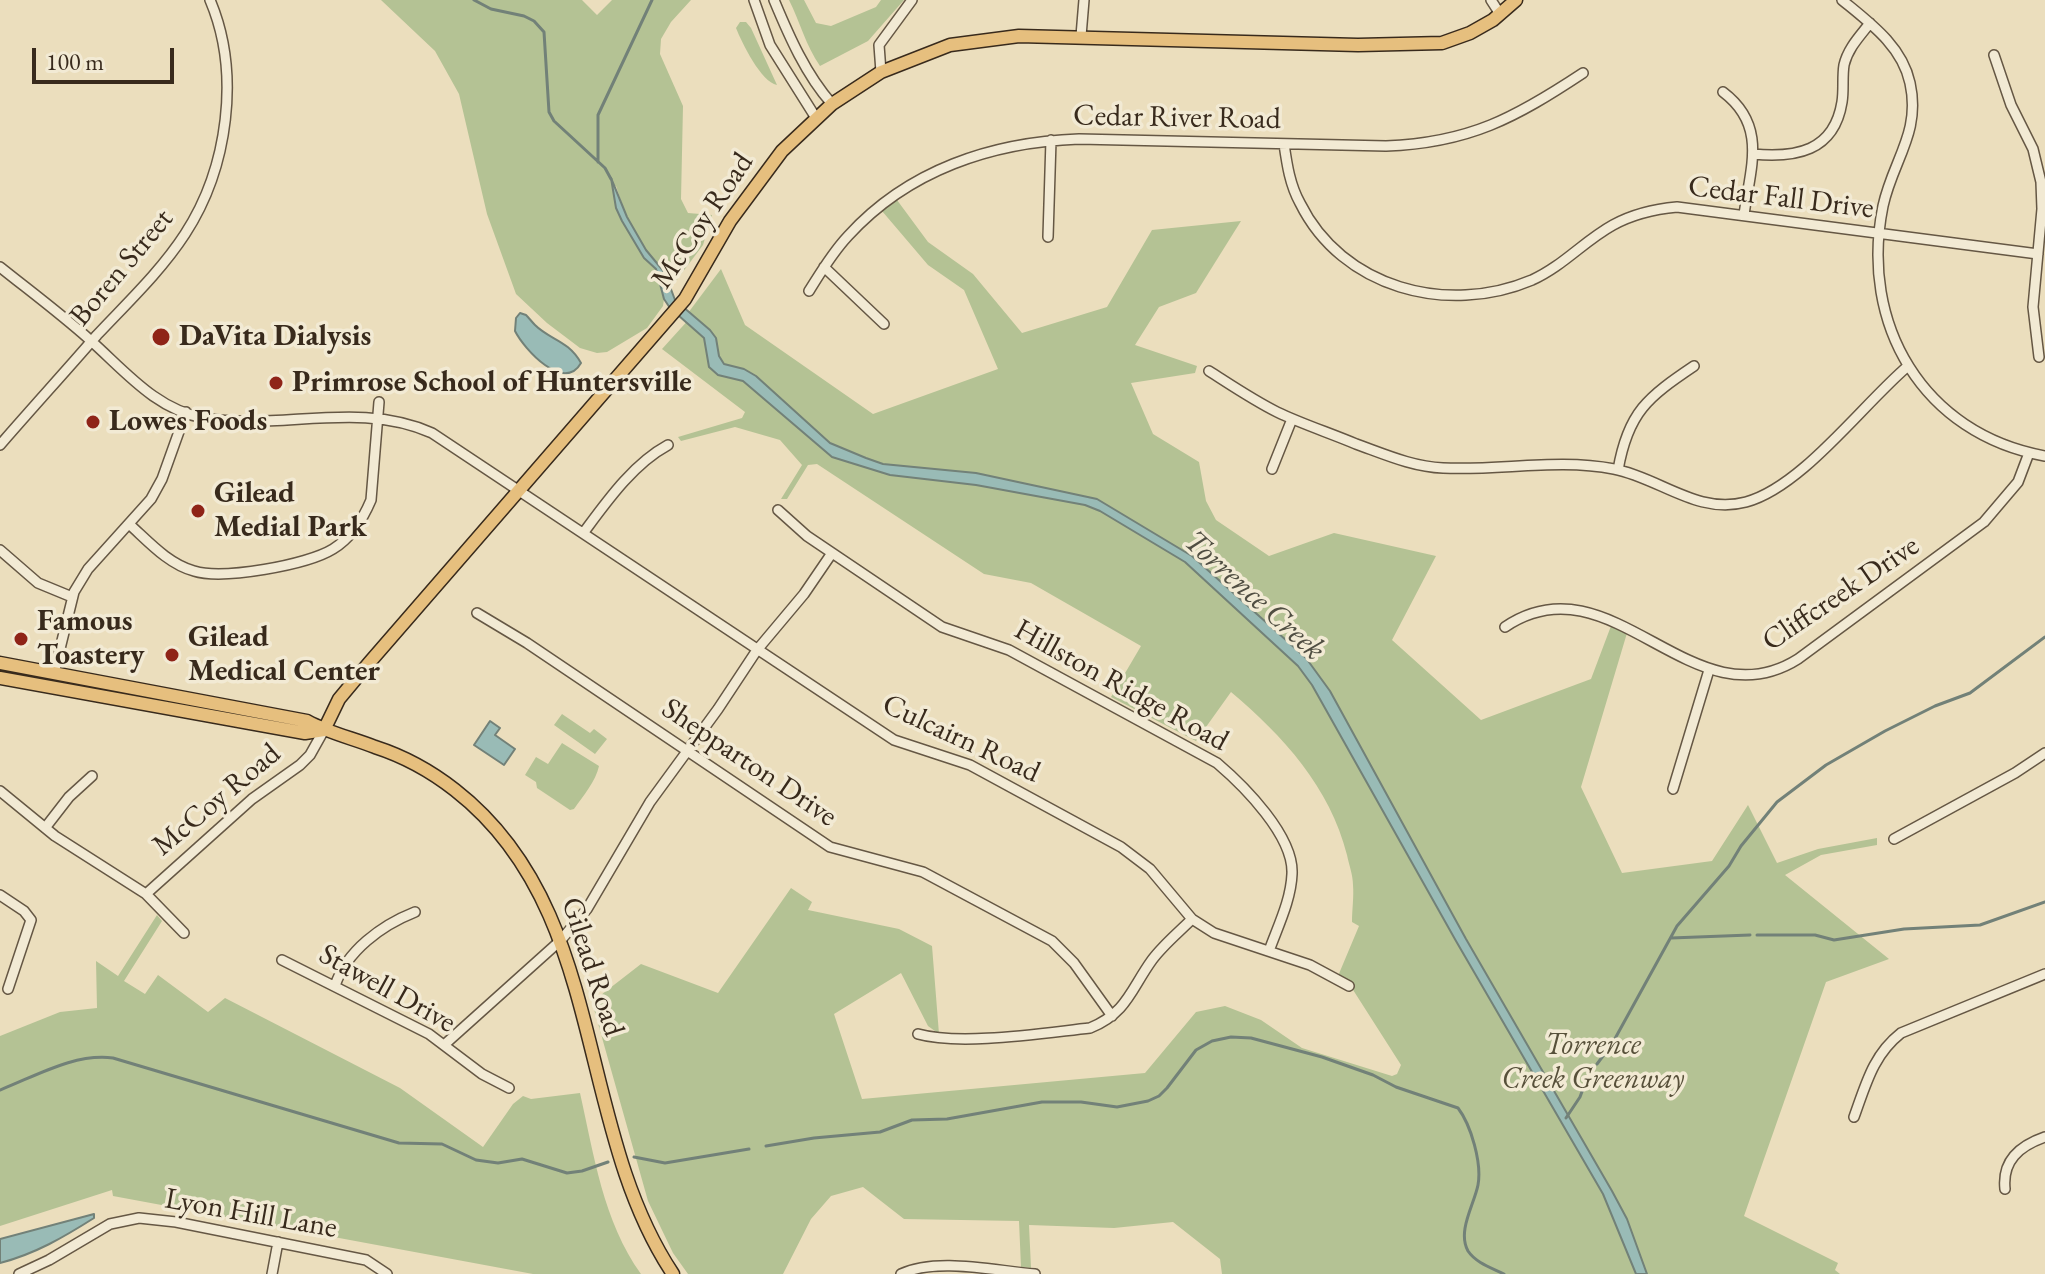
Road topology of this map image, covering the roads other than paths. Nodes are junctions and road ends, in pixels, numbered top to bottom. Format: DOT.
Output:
graph roads {
  1 [pos="210,0"];
  2 [pos="754,0"];
  3 [pos="774,0"];
  4 [pos="912,0"];
  5 [pos="1084,0"];
  6 [pos="1491,0"];
  7 [pos="1516,0"];
  8 [pos="1842,0"];
  9 [pos="1500,14"];
  10 [pos="1870,23"];
  11 [pos="1081,36"];
  12 [pos="1994,55"];
  13 [pos="881,72"];
  14 [pos="1583,73"];
  15 [pos="1723,92"];
  16 [pos="832,104"];
  17 [pos="816,118"];
  18 [pos="1051,140"];
  19 [pos="1284,144"];
  20 [pos="1753,154"];
  21 [pos="1744,215"];
  22 [pos="1879,235"];
  23 [pos="1048,237"];
  24 [pos="2038,254"];
  25 [pos="0,267"];
  26 [pos="824,267"];
  27 [pos="809,291"];
  28 [pos="884,324"];
  29 [pos="92,341"];
  30 [pos="2039,357"];
  31 [pos="1694,366"];
  32 [pos="1908,366"];
  33 [pos="1209,371"];
  34 [pos="379,402"];
  35 [pos="186,412"];
  36 [pos="380,418"];
  37 [pos="1292,419"];
  38 [pos="0,445"];
  39 [pos="668,445"];
  40 [pos="2029,453"];
  41 [pos="2045,456"];
  42 [pos="1272,469"];
  43 [pos="1618,470"];
  44 [pos="518,489"];
  45 [pos="778,510"];
  46 [pos="129,524"];
  47 [pos="584,532"];
  48 [pos="0,550"];
  49 [pos="832,553"];
  50 [pos="72,597"];
  51 [pos="477,613"];
  52 [pos="1505,627"];
  53 [pos="757,650"];
  54 [pos="0,663"];
  55 [pos="1709,670"];
  56 [pos="54,673"];
  57 [pos="0,678"];
  58 [pos="324,730"];
  59 [pos="689,751"];
  60 [pos="2045,753"];
  61 [pos="92,776"];
  62 [pos="1673,789"];
  63 [pos="0,791"];
  64 [pos="45,828"];
  65 [pos="1894,839"];
  66 [pos="146,894"];
  67 [pos="0,895"];
  68 [pos="415,912"];
  69 [pos="1192,919"];
  70 [pos="184,933"];
  71 [pos="561,940"];
  72 [pos="1269,951"];
  73 [pos="282,960"];
  74 [pos="2045,974"];
  75 [pos="335,986"];
  76 [pos="1349,986"];
  77 [pos="8,989"];
  78 [pos="1112,1016"];
  79 [pos="918,1034"];
  80 [pos="444,1045"];
  81 [pos="509,1088"];
  82 [pos="1854,1117"];
  83 [pos="2045,1137"];
  84 [pos="2005,1189"];
  85 [pos="278,1242"];
  86 [pos="19,1274"];
  87 [pos="272,1274"];
  88 [pos="387,1274"];
  89 [pos="673,1274"];
  90 [pos="901,1274"];
  91 [pos="1026,1274"];
  92 [pos="1035,1274"];
  1 -- 29 [label="street, Boren Street"];
  2 -- 17 [label="street"];
  3 -- 16 [label="street"];
  4 -- 13 [label="street"];
  5 -- 11 [label="street"];
  6 -- 9 [label="street"];
  7 -- 9 [label="main road, McCoy Road"];
  8 -- 10 [label="street"];
  9 -- 11 [label="main road, McCoy Road"];
  10 -- 20 [label="street"];
  10 -- 22 [label="street"];
  11 -- 13 [label="main road, McCoy Road"];
  12 -- 24 [label="street"];
  13 -- 16 [label="main road, McCoy Road"];
  14 -- 19 [label="street, Cedar River Road"];
  15 -- 20 [label="street"];
  16 -- 17 [label="main road, McCoy Road"];
  17 -- 44 [label="main road, McCoy Road"];
  18 -- 19 [label="street, Cedar River Road"];
  18 -- 23 [label="street"];
  18 -- 26 [label="street, Cedar River Road"];
  19 -- 21 [label="street, Cedar Fall Drive"];
  20 -- 21 [label="street"];
  21 -- 22 [label="street, Cedar Fall Drive"];
  22 -- 24 [label="street, Cedar Fall Drive"];
  22 -- 32 [label="street"];
  24 -- 30 [label="street"];
  25 -- 29 [label="street, Culcairn Road"];
  26 -- 27 [label="street, Cedar River Road"];
  26 -- 28 [label="street"];
  29 -- 35 [label="street, Culcairn Road"];
  29 -- 38 [label="street, Boren Street"];
  31 -- 43 [label="street"];
  32 -- 40 [label="street"];
  32 -- 43 [label="street"];
  33 -- 37 [label="street"];
  34 -- 36 [label="street"];
  35 -- 36 [label="street, Culcairn Road"];
  35 -- 46 [label="street"];
  36 -- 44 [label="street, Culcairn Road"];
  36 -- 46 [label="street"];
  37 -- 42 [label="street"];
  37 -- 43 [label="street"];
  39 -- 47 [label="street"];
  40 -- 41 [label="street"];
  40 -- 55 [label="street, Cliffcreek Drive"];
  44 -- 47 [label="street, Culcairn Road"];
  44 -- 58 [label="main road, McCoy Road"];
  45 -- 49 [label="street, Hillston Ridge Road"];
  46 -- 50 [label="street"];
  47 -- 53 [label="street, Culcairn Road"];
  48 -- 50 [label="street"];
  49 -- 53 [label="street"];
  49 -- 72 [label="street, Hillston Ridge Road"];
  50 -- 56 [label="street"];
  51 -- 59 [label="street, Shepparton Drive"];
  52 -- 55 [label="street, Cliffcreek Drive"];
  53 -- 59 [label="street"];
  53 -- 69 [label="street, Culcairn Road"];
  54 -- 56 [label="main road, Gilead Road"];
  55 -- 62 [label="street"];
  56 -- 58 [label="main road, Gilead Road"];
  57 -- 58 [label="main road, Gilead Road"];
  58 -- 66 [label="street, McCoy Road"];
  58 -- 71 [label="main road, Gilead Road"];
  59 -- 71 [label="street"];
  59 -- 78 [label="street, Shepparton Drive"];
  60 -- 65 [label="street"];
  61 -- 64 [label="street"];
  63 -- 64 [label="street"];
  64 -- 66 [label="street"];
  66 -- 70 [label="street"];
  67 -- 77 [label="street"];
  68 -- 75 [label="street"];
  69 -- 72 [label="street, Culcairn Road"];
  69 -- 78 [label="street"];
  71 -- 80 [label="street"];
  71 -- 89 [label="main road, Gilead Road"];
  72 -- 76 [label="street, Culcairn Road"];
  73 -- 75 [label="street, Stawell Drive"];
  74 -- 82 [label="street"];
  75 -- 80 [label="street, Stawell Drive"];
  78 -- 79 [label="street"];
  80 -- 81 [label="street, Stawell Drive"];
  83 -- 84 [label="street"];
  85 -- 86 [label="street, Lyon Hill Lane"];
  85 -- 87 [label="street"];
  85 -- 88 [label="street, Lyon Hill Lane"];
  90 -- 91 [label="street"];
  91 -- 92 [label="street"];
}
